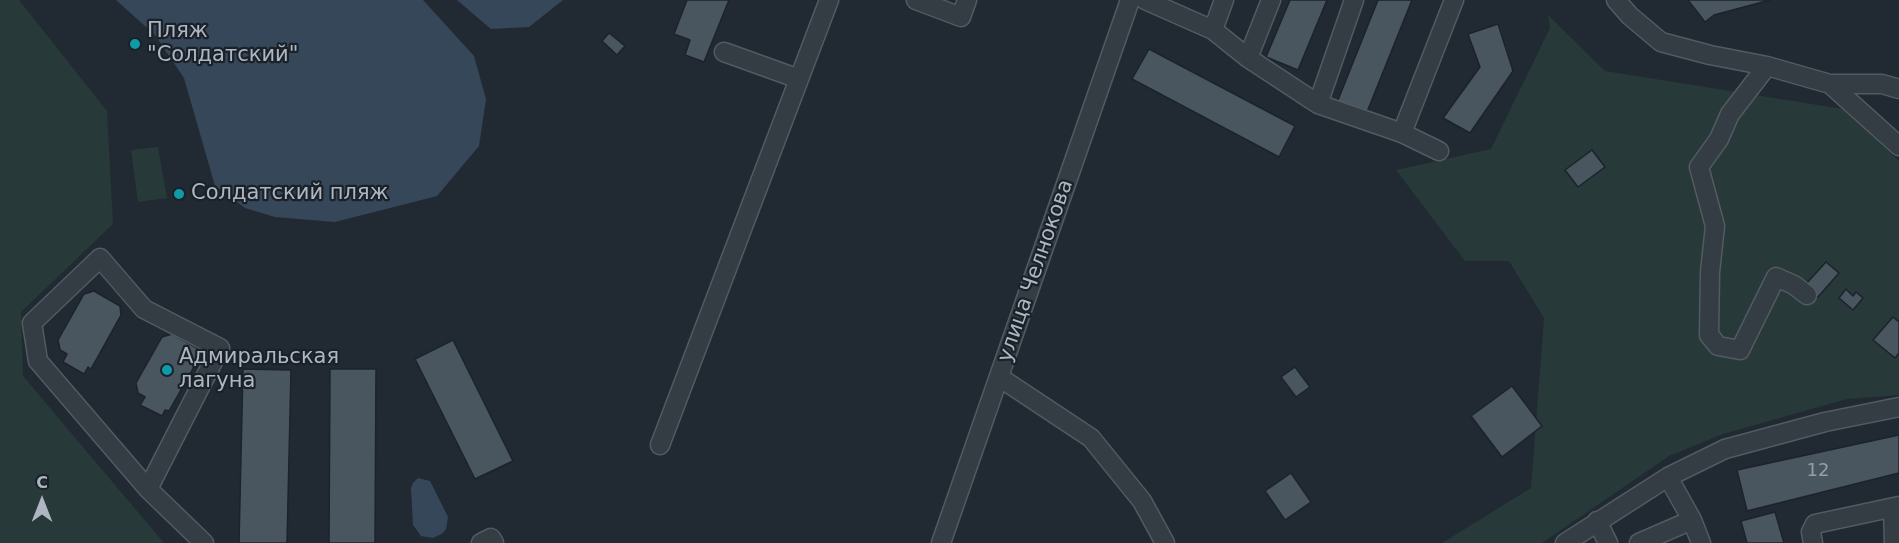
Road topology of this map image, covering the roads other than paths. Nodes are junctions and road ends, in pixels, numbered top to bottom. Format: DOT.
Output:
graph roads {
  1 [pos="829,0"];
  2 [pos="916,0"];
  3 [pos="967,0"];
  4 [pos="1130,0"];
  5 [pos="1144,0"];
  6 [pos="1224,0"];
  7 [pos="1272,0"];
  8 [pos="1354,0"];
  9 [pos="1454,0"];
  10 [pos="1616,0"];
  11 [pos="1213,30"];
  12 [pos="724,52"];
  13 [pos="1248,58"];
  14 [pos="1767,66"];
  15 [pos="799,80"];
  16 [pos="1830,84"];
  17 [pos="1899,89"];
  18 [pos="1318,104"];
  19 [pos="1402,132"];
  20 [pos="1899,146"];
  21 [pos="1438,151"];
  22 [pos="1807,295"];
  23 [pos="999,377"];
  24 [pos="1899,406"];
  25 [pos="660,445"];
  26 [pos="1668,477"];
  27 [pos="148,489"];
  28 [pos="1896,507"];
  29 [pos="1692,520"];
  30 [pos="1597,522"];
  31 [pos="204,543"];
  32 [pos="481,543"];
  33 [pos="494,543"];
  34 [pos="941,543"];
  35 [pos="1165,543"];
  36 [pos="1565,543"];
  37 [pos="1608,543"];
  38 [pos="1639,543"];
  39 [pos="1701,543"];
  40 [pos="1813,543"];
  41 [pos="1894,543"];
  1 -- 15 [label="street"];
  2 -- 3 [label="street"];
  4 -- 23 [label="street, улица Челнокова"];
  5 -- 11 [label="street"];
  6 -- 11 [label="street"];
  7 -- 13 [label="street"];
  8 -- 18 [label="street"];
  9 -- 19 [label="street"];
  10 -- 14 [label="street"];
  11 -- 13 [label="street"];
  12 -- 15 [label="street"];
  13 -- 18 [label="street"];
  14 -- 16 [label="street"];
  14 -- 22 [label="street"];
  15 -- 25 [label="street"];
  16 -- 17 [label="street"];
  16 -- 20 [label="street"];
  18 -- 19 [label="street"];
  19 -- 21 [label="street"];
  23 -- 34 [label="street, улица Челнокова"];
  23 -- 35 [label="street"];
  24 -- 26 [label="street"];
  26 -- 29 [label="street"];
  26 -- 30 [label="street"];
  27 -- 27 [label="street"];
  27 -- 31 [label="street"];
  28 -- 40 [label="street"];
  28 -- 41 [label="street"];
  29 -- 38 [label="street"];
  29 -- 39 [label="street"];
  30 -- 36 [label="street"];
  30 -- 37 [label="street"];
  32 -- 33 [label="street"];
}
